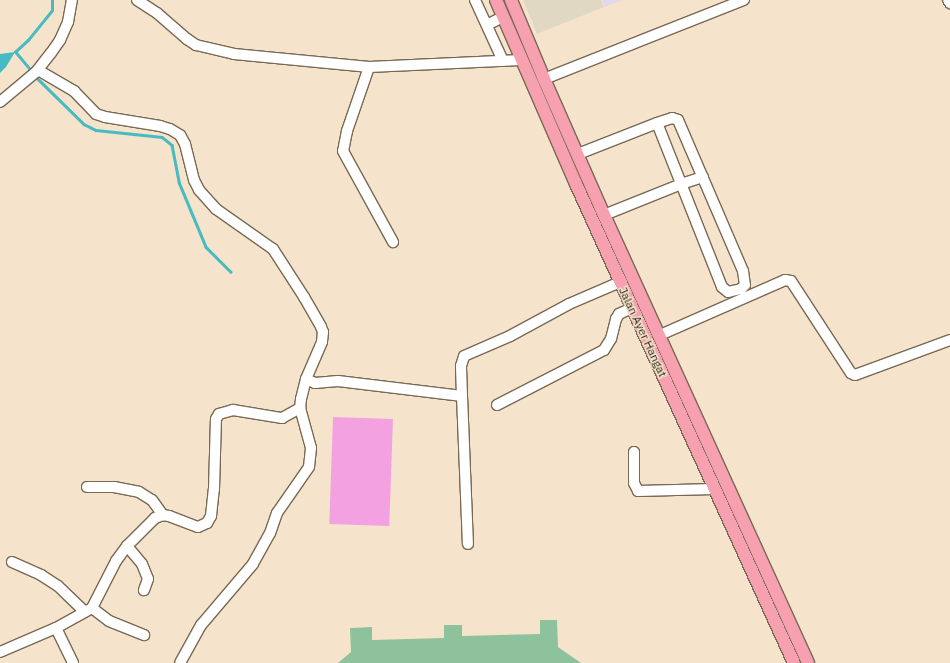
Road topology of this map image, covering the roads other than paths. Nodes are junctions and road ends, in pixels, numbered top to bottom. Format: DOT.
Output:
graph roads {
  1 [pos="72,0"];
  2 [pos="137,0"];
  3 [pos="475,0"];
  4 [pos="496,0"];
  5 [pos="511,0"];
  6 [pos="744,0"];
  7 [pos="948,0"];
  8 [pos="950,4"];
  9 [pos="503,17"];
  10 [pos="487,25"];
  11 [pos="521,60"];
  12 [pos="503,61"];
  13 [pos="369,67"];
  14 [pos="34,73"];
  15 [pos="544,79"];
  16 [pos="0,102"];
  17 [pos="657,123"];
  18 [pos="578,154"];
  19 [pos="703,177"];
  20 [pos="681,184"];
  21 [pos="604,215"];
  22 [pos="393,242"];
  23 [pos="620,282"];
  24 [pos="632,308"];
  25 [pos="660,335"];
  26 [pos="950,340"];
  27 [pos="306,379"];
  28 [pos="462,396"];
  29 [pos="497,405"];
  30 [pos="300,408"];
  31 [pos="634,452"];
  32 [pos="87,487"];
  33 [pos="714,489"];
  34 [pos="162,515"];
  35 [pos="468,544"];
  36 [pos="127,546"];
  37 [pos="12,562"];
  38 [pos="144,590"];
  39 [pos="88,610"];
  40 [pos="56,628"];
  41 [pos="144,635"];
  42 [pos="0,652"];
  43 [pos="73,663"];
  44 [pos="180,663"];
  45 [pos="794,663"];
  46 [pos="808,663"];
  1 -- 14 [label="street"];
  2 -- 13 [label="street"];
  3 -- 10 [label="street"];
  4 -- 9 [label="main road, Jalan Ayer Hangat"];
  5 -- 15 [label="main road, Jalan Ayer Hangat"];
  6 -- 15 [label="street"];
  7 -- 8 [label="street"];
  9 -- 10 [label="street"];
  9 -- 11 [label="main road, Jalan Ayer Hangat"];
  10 -- 12 [label="street"];
  11 -- 12 [label="street"];
  11 -- 23 [label="main road, Jalan Ayer Hangat"];
  12 -- 13 [label="street"];
  13 -- 22 [label="street"];
  14 -- 16 [label="street"];
  14 -- 27 [label="street"];
  15 -- 18 [label="main road, Jalan Ayer Hangat"];
  17 -- 18 [label="street"];
  17 -- 19 [label="street"];
  17 -- 20 [label="street"];
  18 -- 21 [label="main road, Jalan Ayer Hangat"];
  19 -- 20 [label="street"];
  19 -- 20 [label="street"];
  20 -- 21 [label="street"];
  21 -- 25 [label="main road, Jalan Ayer Hangat"];
  23 -- 24 [label="main road, Jalan Ayer Hangat"];
  23 -- 28 [label="street"];
  24 -- 29 [label="street"];
  24 -- 33 [label="main road, Jalan Ayer Hangat"];
  25 -- 26 [label="street"];
  25 -- 46 [label="main road, Jalan Ayer Hangat"];
  27 -- 28 [label="street"];
  27 -- 30 [label="street"];
  28 -- 35 [label="street"];
  30 -- 34 [label="street"];
  30 -- 44 [label="street"];
  31 -- 33 [label="street"];
  32 -- 34 [label="street"];
  33 -- 45 [label="main road, Jalan Ayer Hangat"];
  34 -- 36 [label="street"];
  36 -- 38 [label="street"];
  36 -- 39 [label="street"];
  37 -- 39 [label="street"];
  39 -- 40 [label="street"];
  39 -- 41 [label="street"];
  40 -- 42 [label="street"];
  40 -- 43 [label="street"];
}
